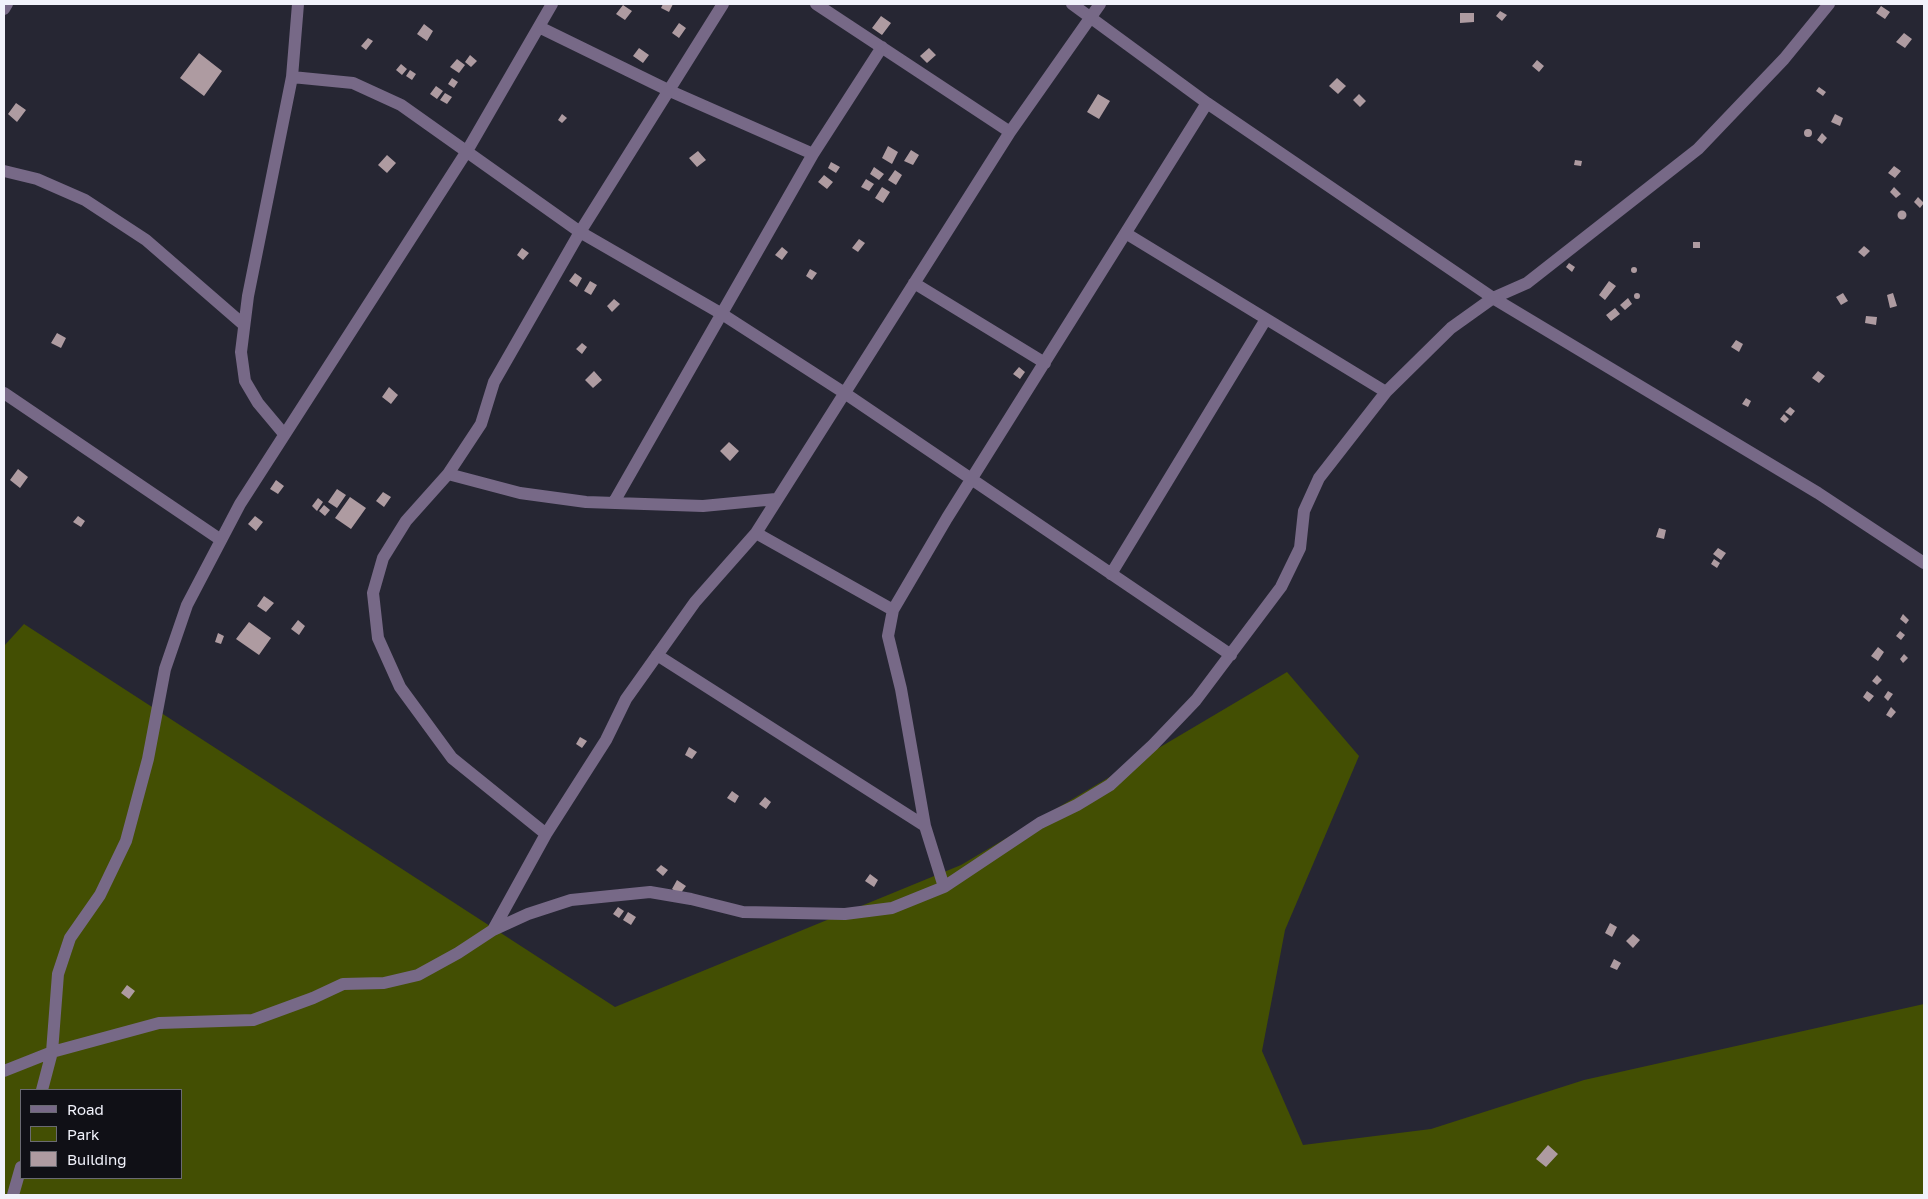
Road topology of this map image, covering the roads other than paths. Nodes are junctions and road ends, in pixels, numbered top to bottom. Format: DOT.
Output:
graph roads {
  1 [pos="7,4"];
  2 [pos="298,4"];
  3 [pos="552,4"];
  4 [pos="723,4"];
  5 [pos="816,4"];
  6 [pos="1072,4"];
  7 [pos="1100,4"];
  8 [pos="1829,4"];
  9 [pos="4,9"];
  10 [pos="1090,16"];
  11 [pos="539,27"];
  12 [pos="882,47"];
  13 [pos="292,77"];
  14 [pos="670,91"];
  15 [pos="1207,104"];
  16 [pos="1010,132"];
  17 [pos="467,151"];
  18 [pos="813,154"];
  19 [pos="4,171"];
  20 [pos="580,232"];
  21 [pos="1127,234"];
  22 [pos="914,283"];
  23 [pos="1493,298"];
  24 [pos="722,314"];
  25 [pos="1266,319"];
  26 [pos="244,325"];
  27 [pos="1045,363"];
  28 [pos="844,392"];
  29 [pos="1386,392"];
  30 [pos="4,393"];
  31 [pos="284,434"];
  32 [pos="448,474"];
  33 [pos="971,480"];
  34 [pos="776,499"];
  35 [pos="614,502"];
  36 [pos="756,533"];
  37 [pos="221,540"];
  38 [pos="1924,563"];
  39 [pos="1111,574"];
  40 [pos="893,610"];
  41 [pos="656,655"];
  42 [pos="1231,655"];
  43 [pos="925,826"];
  44 [pos="546,834"];
  45 [pos="944,887"];
  46 [pos="493,930"];
  47 [pos="52,1052"];
  48 [pos="4,1071"];
  49 [pos="42,1089"];
  50 [pos="20,1170"];
  51 [pos="13,1195"];
  1 -- 9 [label="street"];
  2 -- 13 [label="street"];
  3 -- 11 [label="street"];
  4 -- 14 [label="street"];
  5 -- 12 [label="street"];
  6 -- 10 [label="street"];
  7 -- 10 [label="street"];
  8 -- 23 [label="street"];
  10 -- 15 [label="street"];
  10 -- 16 [label="street"];
  11 -- 14 [label="street"];
  11 -- 17 [label="street"];
  12 -- 16 [label="street"];
  12 -- 18 [label="street"];
  13 -- 17 [label="street"];
  13 -- 26 [label="street"];
  14 -- 18 [label="street"];
  14 -- 20 [label="street"];
  15 -- 21 [label="street"];
  15 -- 23 [label="street"];
  16 -- 22 [label="street"];
  17 -- 20 [label="street"];
  17 -- 31 [label="street"];
  18 -- 24 [label="street"];
  19 -- 26 [label="street"];
  20 -- 24 [label="street"];
  20 -- 32 [label="street"];
  21 -- 25 [label="street"];
  21 -- 27 [label="street"];
  22 -- 27 [label="street"];
  22 -- 28 [label="street"];
  23 -- 29 [label="street"];
  23 -- 38 [label="street"];
  24 -- 28 [label="street"];
  24 -- 35 [label="street"];
  25 -- 29 [label="street"];
  25 -- 39 [label="street"];
  26 -- 31 [label="street"];
  27 -- 33 [label="street"];
  28 -- 33 [label="street"];
  28 -- 34 [label="street"];
  29 -- 42 [label="street"];
  30 -- 37 [label="street"];
  31 -- 37 [label="street"];
  32 -- 35 [label="street"];
  32 -- 44 [label="street"];
  33 -- 39 [label="street"];
  33 -- 40 [label="street"];
  34 -- 35 [label="street"];
  34 -- 36 [label="street"];
  36 -- 40 [label="street"];
  36 -- 41 [label="street"];
  37 -- 47 [label="street"];
  39 -- 42 [label="street"];
  40 -- 43 [label="street"];
  41 -- 43 [label="street"];
  41 -- 44 [label="street"];
  42 -- 45 [label="street"];
  43 -- 45 [label="street"];
  44 -- 46 [label="street"];
  45 -- 46 [label="street"];
  46 -- 47 [label="street"];
  47 -- 48 [label="street"];
  47 -- 49 [label="street"];
  50 -- 51 [label="street"];
}
